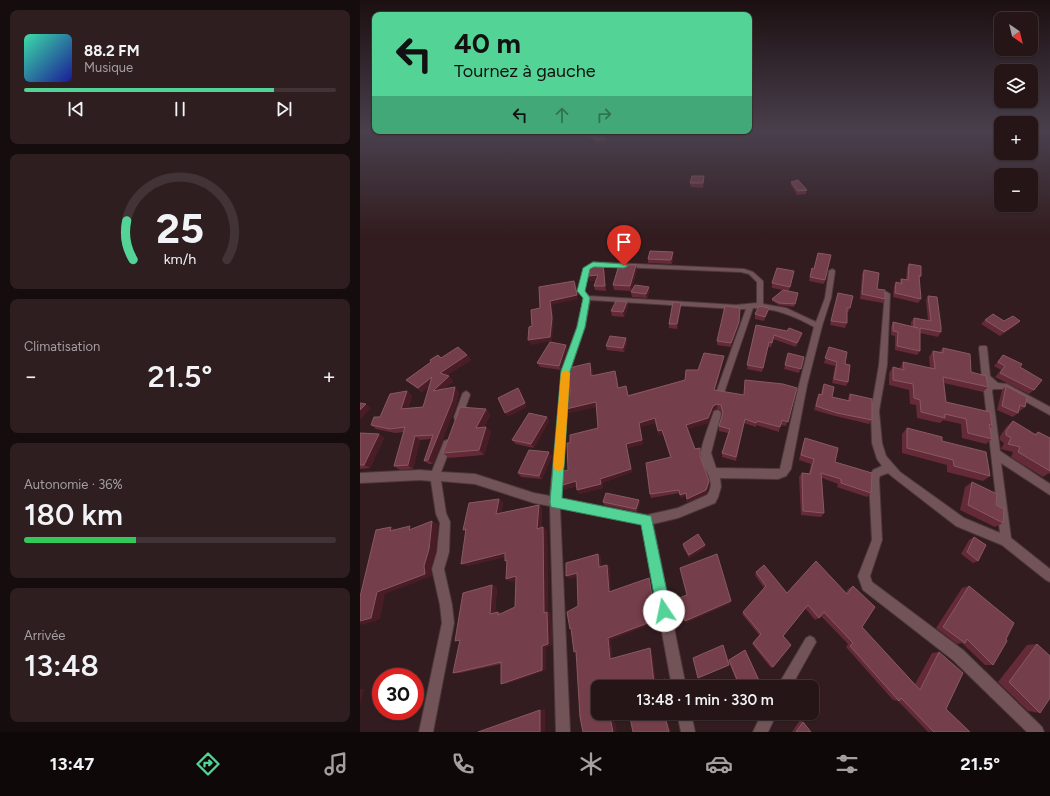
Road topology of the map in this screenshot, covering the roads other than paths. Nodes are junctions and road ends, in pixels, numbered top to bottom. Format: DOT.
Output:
graph roads {
  1 [pos="832,271"];
  2 [pos="887,294"];
  3 [pos="587,298"];
  4 [pos="760,306"];
  5 [pos="750,307"];
  6 [pos="818,326"];
  7 [pos="983,348"];
  8 [pos="995,385"];
  9 [pos="721,390"];
  10 [pos="466,395"];
  11 [pos="1050,411"];
  12 [pos="716,414"];
  13 [pos="996,454"];
  14 [pos="888,468"];
  15 [pos="715,473"];
  16 [pos="436,476"];
  17 [pos="360,478"];
  18 [pos="1050,490"];
  19 [pos="556,502"];
  20 [pos="647,520"];
  21 [pos="1006,540"];
  22 [pos="1050,576"];
  23 [pos="810,642"];
  24 [pos="678,680"];
  25 [pos="788,680"];
  26 [pos="685,720"];
  27 [pos="766,720"];
  28 [pos="426,732"];
  29 [pos="563,732"];
  30 [pos="688,732"];
  31 [pos="760,732"];
  32 [pos="1037,732"];
  1 -- 6 [label="street"];
  2 -- 14 [label="street"];
  3 -- 4 [label="street"];
  3 -- 5 [label="street"];
  3 -- 19 [label="street"];
  4 -- 5 [label="street"];
  4 -- 6 [label="street"];
  5 -- 9 [label="street"];
  6 -- 15 [label="street"];
  7 -- 8 [label="street"];
  8 -- 11 [label="street"];
  8 -- 13 [label="street"];
  10 -- 16 [label="street"];
  12 -- 15 [label="street"];
  13 -- 18 [label="street"];
  13 -- 21 [label="street"];
  14 -- 21 [label="street"];
  14 -- 32 [label="street"];
  15 -- 20 [label="street"];
  16 -- 17 [label="street"];
  16 -- 19 [label="street"];
  16 -- 28 [label="street"];
  19 -- 20 [label="street"];
  19 -- 29 [label="street"];
  20 -- 24 [label="street"];
  21 -- 22 [label="street"];
  23 -- 25 [label="street"];
  26 -- 30 [label="street"];
  27 -- 31 [label="street"];
}
